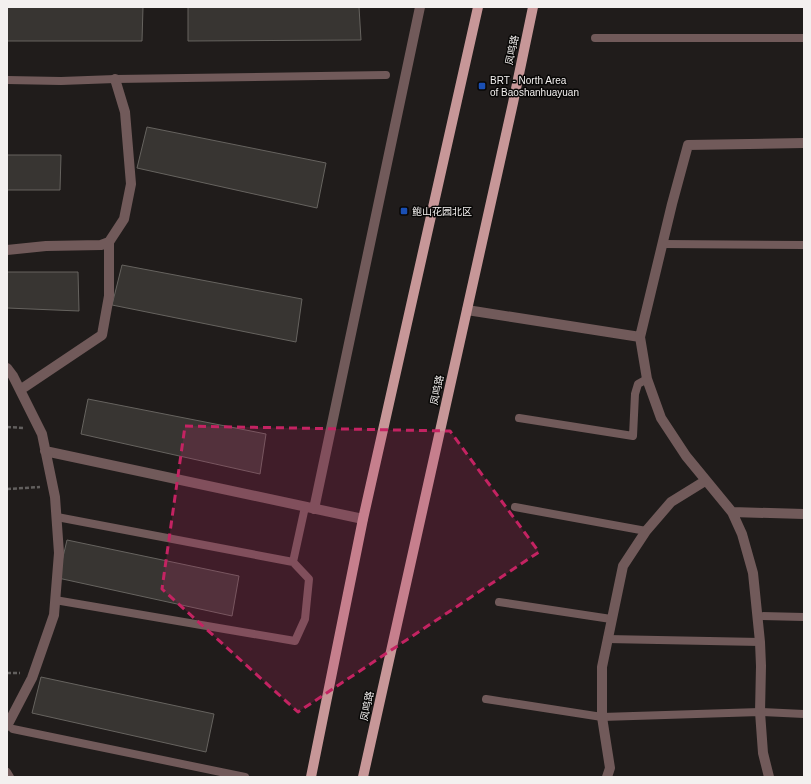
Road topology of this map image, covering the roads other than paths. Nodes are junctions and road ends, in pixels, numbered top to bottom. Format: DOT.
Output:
graph roads {
  1 [pos="420,7"];
  2 [pos="478,7"];
  3 [pos="533,7"];
  4 [pos="595,38"];
  5 [pos="804,38"];
  6 [pos="386,76"];
  7 [pos="115,79"];
  8 [pos="7,80"];
  9 [pos="804,143"];
  10 [pos="109,242"];
  11 [pos="663,244"];
  12 [pos="804,245"];
  13 [pos="7,250"];
  14 [pos="467,310"];
  15 [pos="640,337"];
  16 [pos="7,368"];
  17 [pos="647,380"];
  18 [pos="20,390"];
  19 [pos="519,418"];
  20 [pos="45,451"];
  21 [pos="705,481"];
  22 [pos="515,507"];
  23 [pos="309,508"];
  24 [pos="732,512"];
  25 [pos="804,514"];
  26 [pos="57,517"];
  27 [pos="363,519"];
  28 [pos="646,530"];
  29 [pos="293,562"];
  30 [pos="55,600"];
  31 [pos="499,602"];
  32 [pos="757,616"];
  33 [pos="804,618"];
  34 [pos="611,619"];
  35 [pos="607,639"];
  36 [pos="760,642"];
  37 [pos="486,699"];
  38 [pos="760,712"];
  39 [pos="804,714"];
  40 [pos="602,717"];
  41 [pos="10,728"];
  42 [pos="7,772"];
  43 [pos="10,777"];
  44 [pos="245,777"];
  45 [pos="311,777"];
  46 [pos="363,777"];
  47 [pos="607,777"];
  48 [pos="769,777"];
  1 -- 23 [label="street"];
  2 -- 27 [label="main road"];
  3 -- 14 [label="main road, 凤鸣路"];
  4 -- 5 [label="lane"];
  6 -- 7 [label="lane"];
  7 -- 8 [label="lane"];
  7 -- 10 [label="street"];
  9 -- 11 [label="street"];
  10 -- 13 [label="street"];
  10 -- 18 [label="street"];
  11 -- 12 [label="lane"];
  11 -- 15 [label="street"];
  14 -- 15 [label="street"];
  14 -- 46 [label="main road, 凤鸣路"];
  15 -- 17 [label="street"];
  16 -- 18 [label="street"];
  17 -- 19 [label="lane"];
  17 -- 21 [label="street"];
  18 -- 20 [label="street"];
  20 -- 23 [label="street"];
  20 -- 26 [label="street"];
  21 -- 24 [label="street"];
  21 -- 28 [label="street"];
  22 -- 28 [label="lane"];
  23 -- 27 [label="street"];
  23 -- 29 [label="lane"];
  24 -- 25 [label="street"];
  24 -- 32 [label="street"];
  26 -- 29 [label="lane"];
  26 -- 30 [label="street"];
  27 -- 45 [label="main road"];
  28 -- 34 [label="street"];
  29 -- 30 [label="lane"];
  30 -- 41 [label="street"];
  31 -- 34 [label="lane"];
  32 -- 33 [label="lane"];
  32 -- 36 [label="street"];
  34 -- 35 [label="street"];
  35 -- 36 [label="lane"];
  35 -- 40 [label="street"];
  36 -- 38 [label="street"];
  37 -- 40 [label="lane"];
  38 -- 39 [label="lane"];
  38 -- 40 [label="lane"];
  38 -- 48 [label="street"];
  40 -- 47 [label="street"];
  41 -- 44 [label="lane"];
  42 -- 43 [label="lane"];
}
